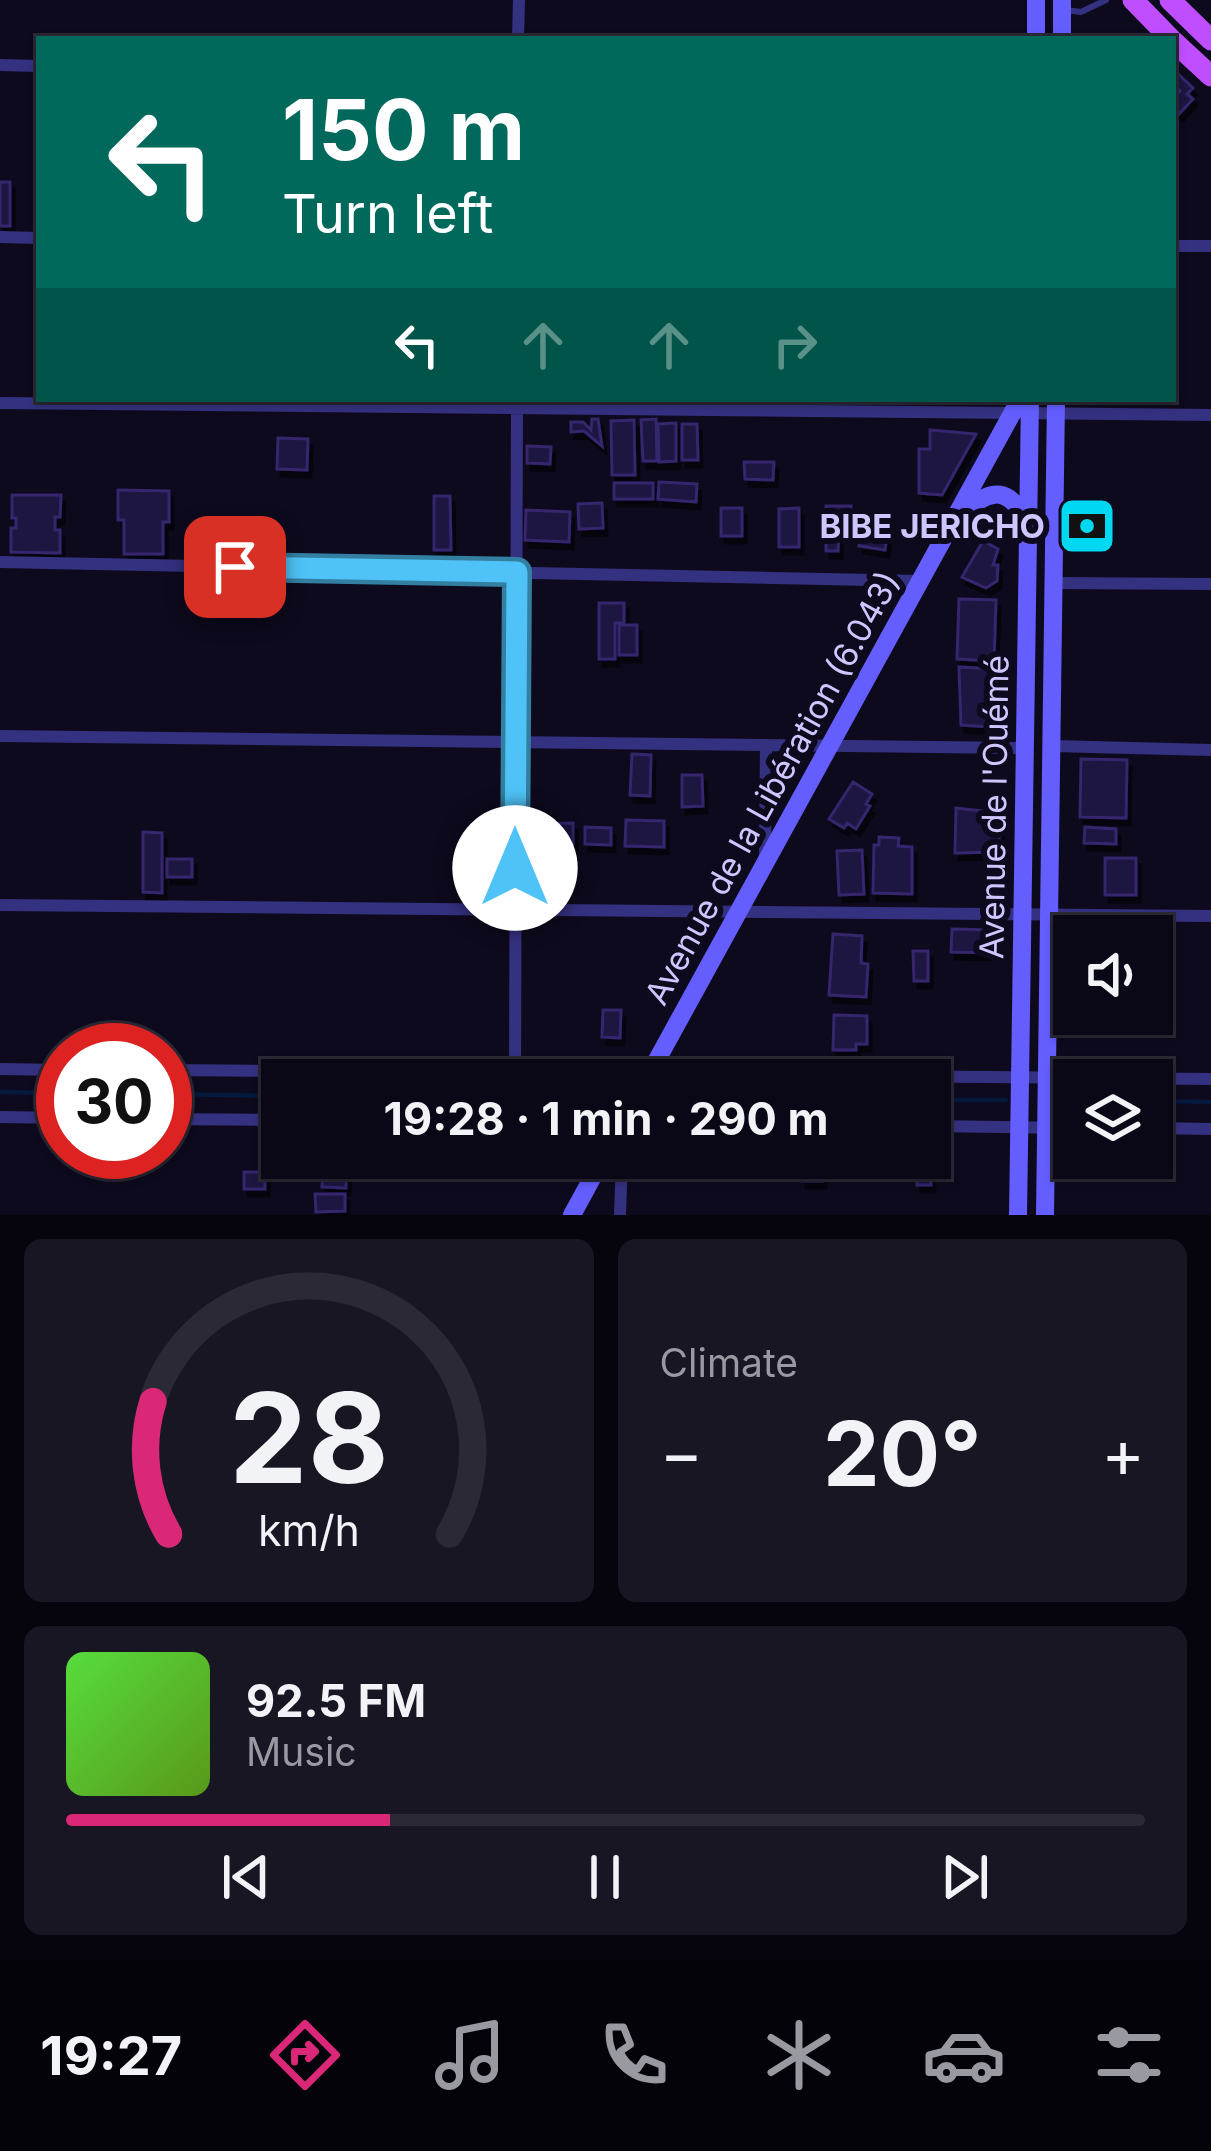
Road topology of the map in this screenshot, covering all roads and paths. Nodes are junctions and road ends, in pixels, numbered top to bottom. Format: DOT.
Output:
graph roads {
  1 [pos="519,0"];
  2 [pos="1036,0"];
  3 [pos="1106,0"];
  4 [pos="1133,0"];
  5 [pos="1170,0"];
  6 [pos="1062,4"];
  7 [pos="518,36"];
  8 [pos="1036,36"];
  9 [pos="1062,36"];
  10 [pos="1162,36"];
  11 [pos="1211,40"];
  12 [pos="1176,48"];
  13 [pos="0,65"];
  14 [pos="36,66"];
  15 [pos="1211,76"];
  16 [pos="0,237"];
  17 [pos="36,238"];
  18 [pos="1176,246"];
  19 [pos="1211,246"];
  20 [pos="0,403"];
  21 [pos="517,403"];
  22 [pos="1023,406"];
  23 [pos="1056,406"];
  24 [pos="1211,416"];
  25 [pos="955,519"];
  26 [pos="1028,524"];
  27 [pos="0,562"];
  28 [pos="517,572"];
  29 [pos="920,581"];
  30 [pos="1054,583"];
  31 [pos="1211,584"];
  32 [pos="0,736"];
  33 [pos="516,742"];
  34 [pos="766,745"];
  35 [pos="830,746"];
  36 [pos="1052,746"];
  37 [pos="1025,748"];
  38 [pos="1211,750"];
  39 [pos="764,866"];
  40 [pos="0,905"];
  41 [pos="515,910"];
  42 [pos="739,912"];
  43 [pos="1022,914"];
  44 [pos="1049,915"];
  45 [pos="1211,916"];
  46 [pos="515,1059"];
  47 [pos="658,1059"];
  48 [pos="0,1070"];
  49 [pos="36,1070"];
  50 [pos="192,1070"];
  51 [pos="261,1072"];
  52 [pos="951,1078"];
  53 [pos="1020,1078"];
  54 [pos="1047,1078"];
  55 [pos="1211,1079"];
  56 [pos="0,1117"];
  57 [pos="36,1118"];
  58 [pos="192,1119"];
  59 [pos="261,1120"];
  60 [pos="951,1126"];
  61 [pos="1019,1126"];
  62 [pos="1046,1127"];
  63 [pos="1053,1127"];
  64 [pos="1173,1128"];
  65 [pos="1211,1129"];
  66 [pos="592,1179"];
  67 [pos="621,1179"];
  68 [pos="572,1215"];
  69 [pos="620,1215"];
  70 [pos="1018,1215"];
  71 [pos="1046,1215"];
  1 -- 7 [label="street"];
  2 -- 8 [label="main road"];
  3 -- 6 [label="lane"];
  4 -- 10 [label="main road"];
  5 -- 11 [label="main road"];
  6 -- 9 [label="main road"];
  12 -- 15 [label="main road"];
  13 -- 14 [label="street"];
  16 -- 17 [label="street"];
  18 -- 19 [label="street"];
  20 -- 21 [label="street"];
  21 -- 22 [label="street"];
  21 -- 28 [label="street"];
  22 -- 23 [label="street"];
  22 -- 25 [label="main road, Avenue de la Libération (6.043)"];
  22 -- 26 [label="main road, Avenue de l'Ouémé"];
  23 -- 24 [label="street"];
  23 -- 30 [label="main road, Avenue de l'Ouémé"];
  25 -- 26 [label="main road"];
  25 -- 29 [label="main road, Avenue de la Libération (6.043)"];
  26 -- 37 [label="main road, Avenue de l'Ouémé"];
  27 -- 28 [label="street"];
  28 -- 29 [label="street"];
  28 -- 33 [label="street"];
  29 -- 35 [label="main road, Avenue de la Libération (6.043)"];
  30 -- 31 [label="street"];
  30 -- 36 [label="main road, Avenue de l'Ouémé"];
  32 -- 33 [label="street"];
  33 -- 34 [label="street"];
  33 -- 41 [label="street"];
  34 -- 35 [label="street"];
  34 -- 39 [label="street"];
  35 -- 37 [label="street"];
  35 -- 39 [label="main road, Avenue de la Libération (6.043)"];
  36 -- 38 [label="street"];
  36 -- 44 [label="main road, Avenue de l'Ouémé"];
  37 -- 43 [label="main road, Avenue de l'Ouémé"];
  39 -- 42 [label="main road, Avenue de la Libération (6.043)"];
  40 -- 41 [label="street"];
  41 -- 42 [label="street"];
  41 -- 46 [label="street"];
  42 -- 43 [label="street"];
  42 -- 47 [label="main road, Avenue de la Libération (6.043)"];
  43 -- 44 [label="street"];
  43 -- 53 [label="main road, Avenue de l'Ouémé"];
  44 -- 45 [label="street"];
  44 -- 54 [label="main road, Avenue de l'Ouémé"];
  48 -- 49 [label="street"];
  50 -- 51 [label="street"];
  52 -- 53 [label="street"];
  53 -- 54 [label="street"];
  53 -- 61 [label="main road, Avenue de l'Ouémé"];
  54 -- 55 [label="street"];
  54 -- 62 [label="main road, Avenue de l'Ouémé"];
  56 -- 57 [label="street"];
  58 -- 59 [label="street"];
  60 -- 61 [label="street"];
  61 -- 62 [label="street"];
  61 -- 70 [label="main road, Avenue de l'Ouémé"];
  62 -- 63 [label="street"];
  62 -- 71 [label="main road, Avenue de l'Ouémé"];
  64 -- 65 [label="street"];
  66 -- 68 [label="main road"];
  67 -- 69 [label="street"];
}
